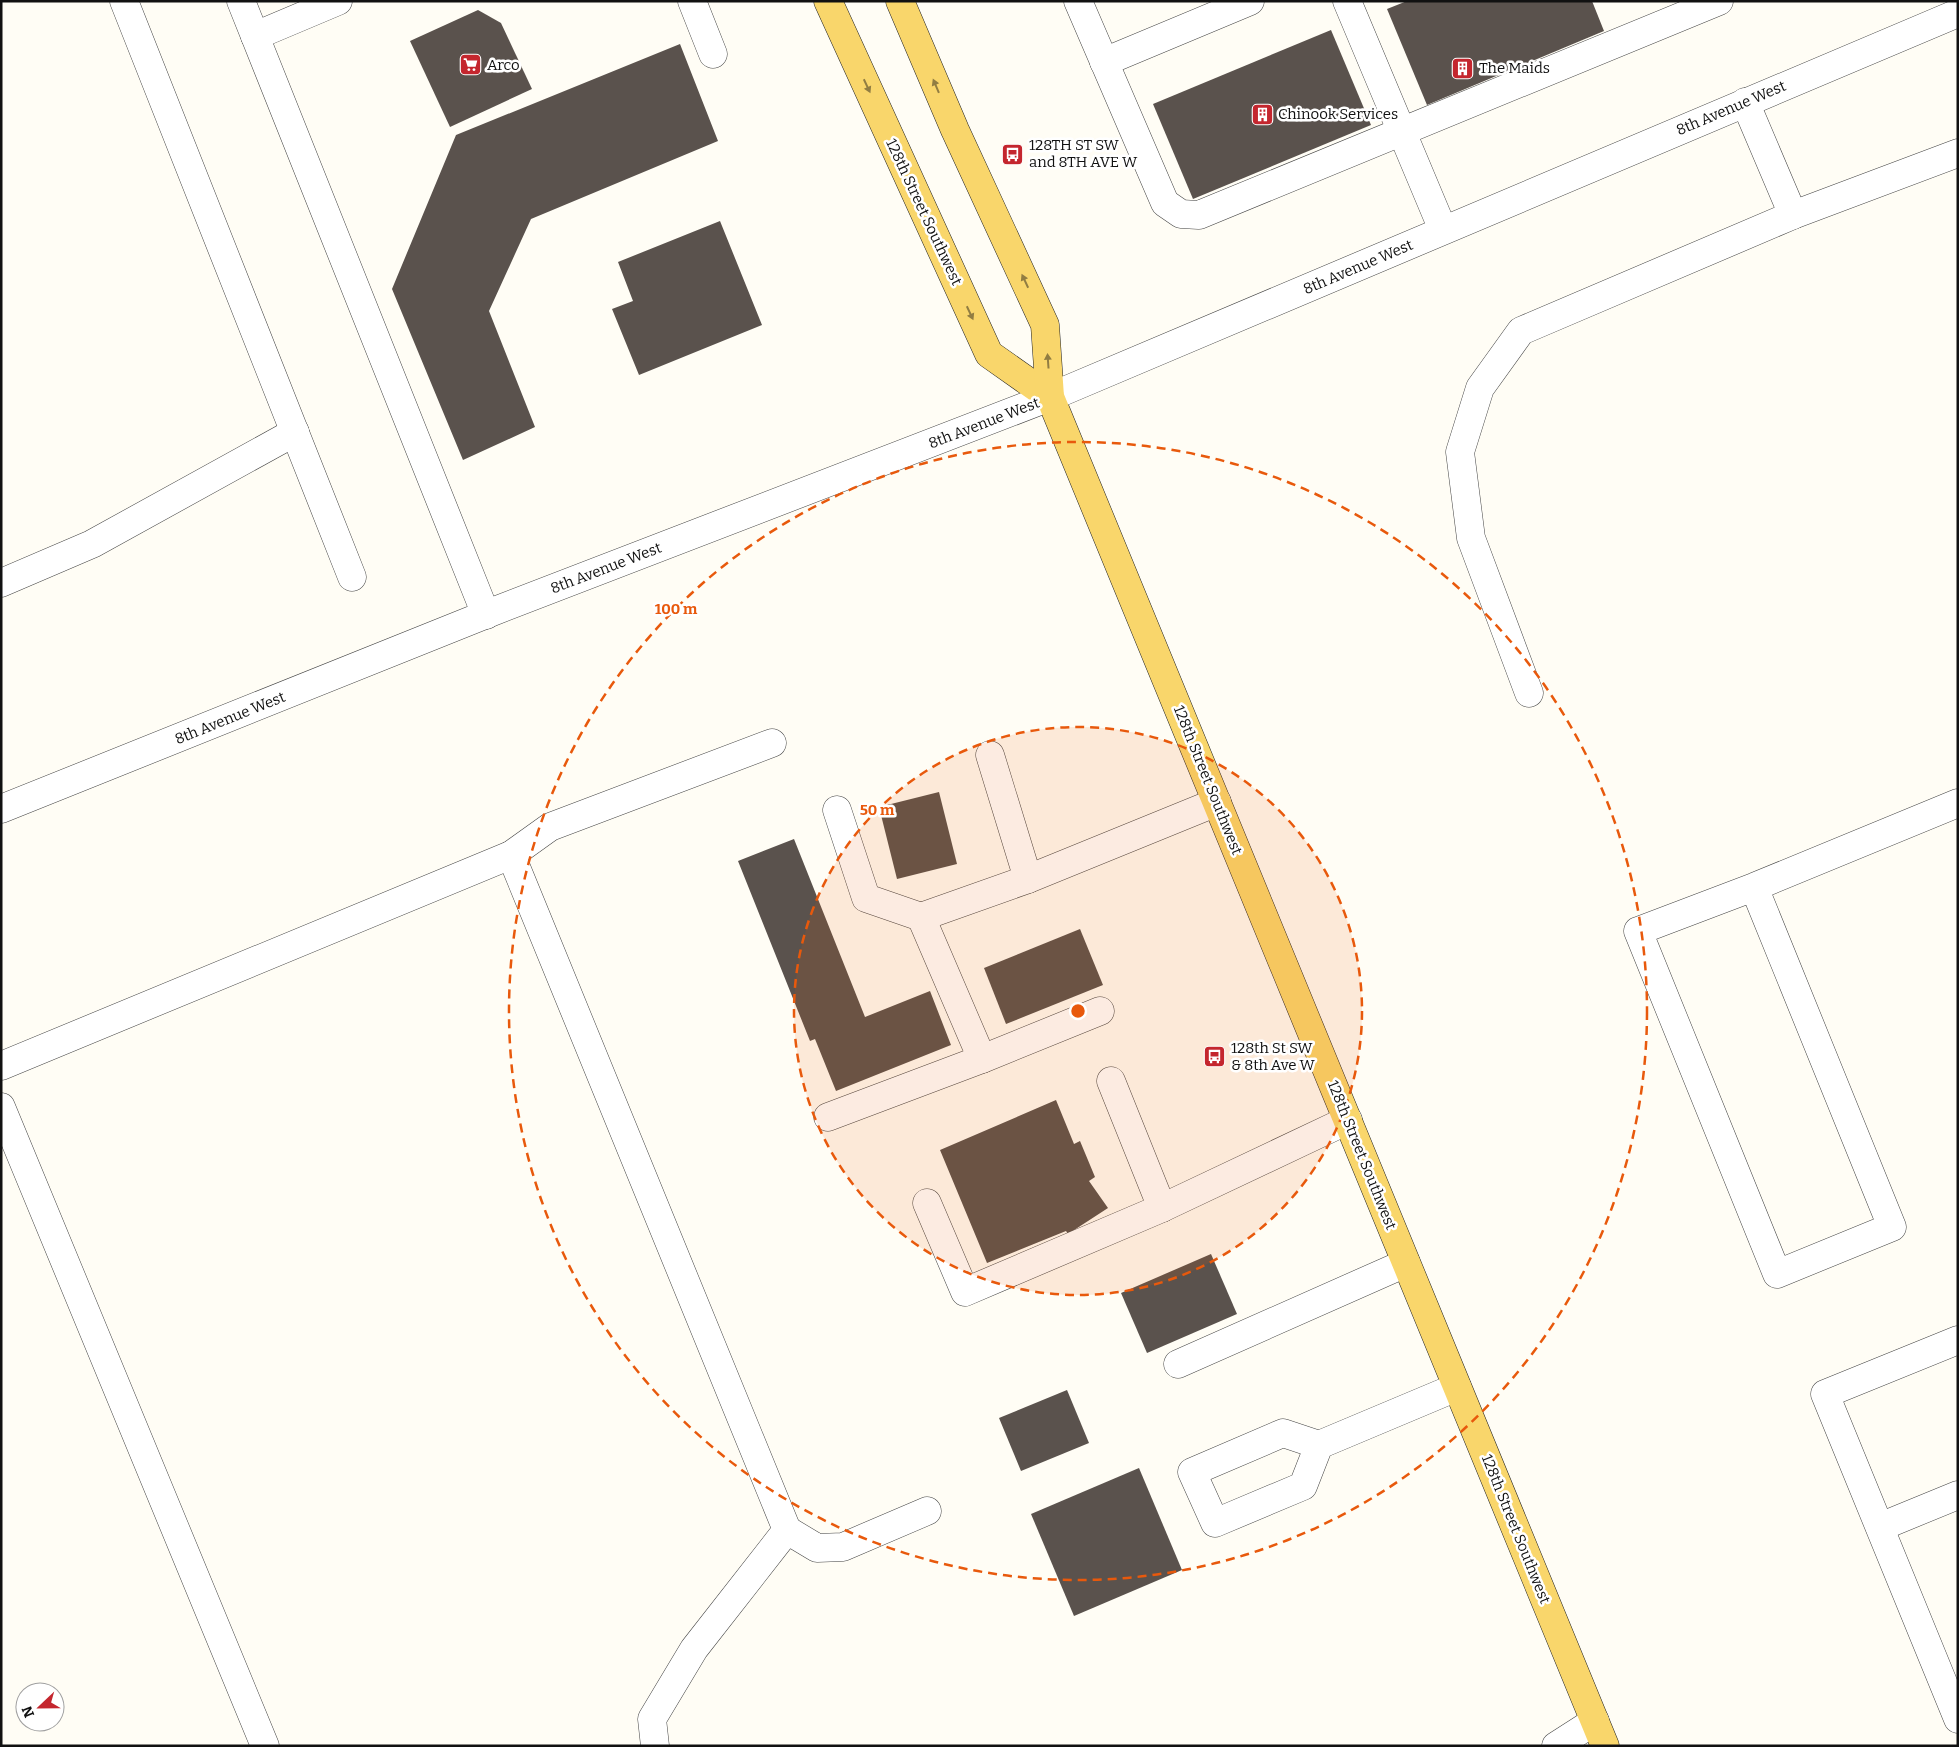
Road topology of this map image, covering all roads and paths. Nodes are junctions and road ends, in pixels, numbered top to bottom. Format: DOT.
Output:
graph roads {
  1 [pos="124,1"];
  2 [pos="241,1"];
  3 [pos="338,1"];
  4 [pos="692,1"];
  5 [pos="828,1"];
  6 [pos="900,1"];
  7 [pos="1078,1"];
  8 [pos="1250,1"];
  9 [pos="1347,1"];
  10 [pos="1719,1"];
  11 [pos="1958,13"];
  12 [pos="255,36"];
  13 [pos="713,54"];
  14 [pos="1104,62"];
  15 [pos="1745,102"];
  16 [pos="1402,132"];
  17 [pos="1958,153"];
  18 [pos="1793,215"];
  19 [pos="1443,230"];
  20 [pos="1050,397"];
  21 [pos="295,432"];
  22 [pos="352,577"];
  23 [pos="1,583"];
  24 [pos="486,614"];
  25 [pos="1529,693"];
  26 [pos="772,743"];
  27 [pos="990,756"];
  28 [pos="1217,802"];
  29 [pos="1958,803"];
  30 [pos="1,809"];
  31 [pos="837,810"];
  32 [pos="511,856"];
  33 [pos="1028,879"];
  34 [pos="1754,888"];
  35 [pos="921,917"];
  36 [pos="1100,1011"];
  37 [pos="982,1059"];
  38 [pos="1,1066"];
  39 [pos="1111,1081"];
  40 [pos="1,1107"];
  41 [pos="828,1117"];
  42 [pos="1348,1120"];
  43 [pos="927,1203"];
  44 [pos="1162,1208"];
  45 [pos="1406,1263"];
  46 [pos="1958,1340"];
  47 [pos="1178,1364"];
  48 [pos="1457,1387"];
  49 [pos="1319,1445"];
  50 [pos="1958,1495"];
  51 [pos="927,1511"];
  52 [pos="1880,1527"];
  53 [pos="787,1530"];
  54 [pos="1958,1719"];
  55 [pos="1600,1734"];
  56 [pos="265,1746"];
  57 [pos="655,1746"];
  58 [pos="1556,1746"];
  1 -- 21 [label="street"];
  2 -- 12 [label="street"];
  3 -- 12 [label="street"];
  4 -- 13 [label="street"];
  5 -- 20 [label="main road, 128th Street Southwest, one-way"];
  20 -- 6 [label="main road, 128th Street Southwest, one-way"];
  7 -- 14 [label="street"];
  8 -- 14 [label="street"];
  9 -- 16 [label="street"];
  10 -- 16 [label="street"];
  11 -- 15 [label="street, 8th Avenue West"];
  12 -- 24 [label="street"];
  14 -- 16 [label="street"];
  15 -- 18 [label="street"];
  15 -- 19 [label="street, 8th Avenue West"];
  16 -- 19 [label="street"];
  17 -- 18 [label="street"];
  18 -- 25 [label="street"];
  19 -- 20 [label="street, 8th Avenue West"];
  20 -- 24 [label="street, 8th Avenue West"];
  20 -- 28 [label="main road, 128th Street Southwest"];
  21 -- 22 [label="street"];
  21 -- 23 [label="street"];
  24 -- 30 [label="street, 8th Avenue West"];
  26 -- 32 [label="street"];
  27 -- 33 [label="street"];
  28 -- 33 [label="street"];
  28 -- 42 [label="main road, 128th Street Southwest"];
  29 -- 34 [label="street"];
  31 -- 35 [label="street"];
  32 -- 38 [label="street"];
  32 -- 53 [label="street"];
  33 -- 35 [label="street"];
  34 -- 34 [label="street"];
  35 -- 37 [label="street"];
  36 -- 37 [label="street"];
  37 -- 41 [label="street"];
  39 -- 44 [label="street"];
  40 -- 56 [label="street"];
  42 -- 44 [label="street"];
  42 -- 45 [label="main road, 128th Street Southwest"];
  43 -- 44 [label="street"];
  45 -- 47 [label="street"];
  45 -- 48 [label="main road, 128th Street Southwest"];
  46 -- 52 [label="street"];
  48 -- 49 [label="street"];
  48 -- 55 [label="main road, 128th Street Southwest"];
  50 -- 52 [label="street"];
  51 -- 53 [label="street"];
  52 -- 54 [label="street"];
  53 -- 57 [label="street"];
  55 -- 58 [label="street"];
}
